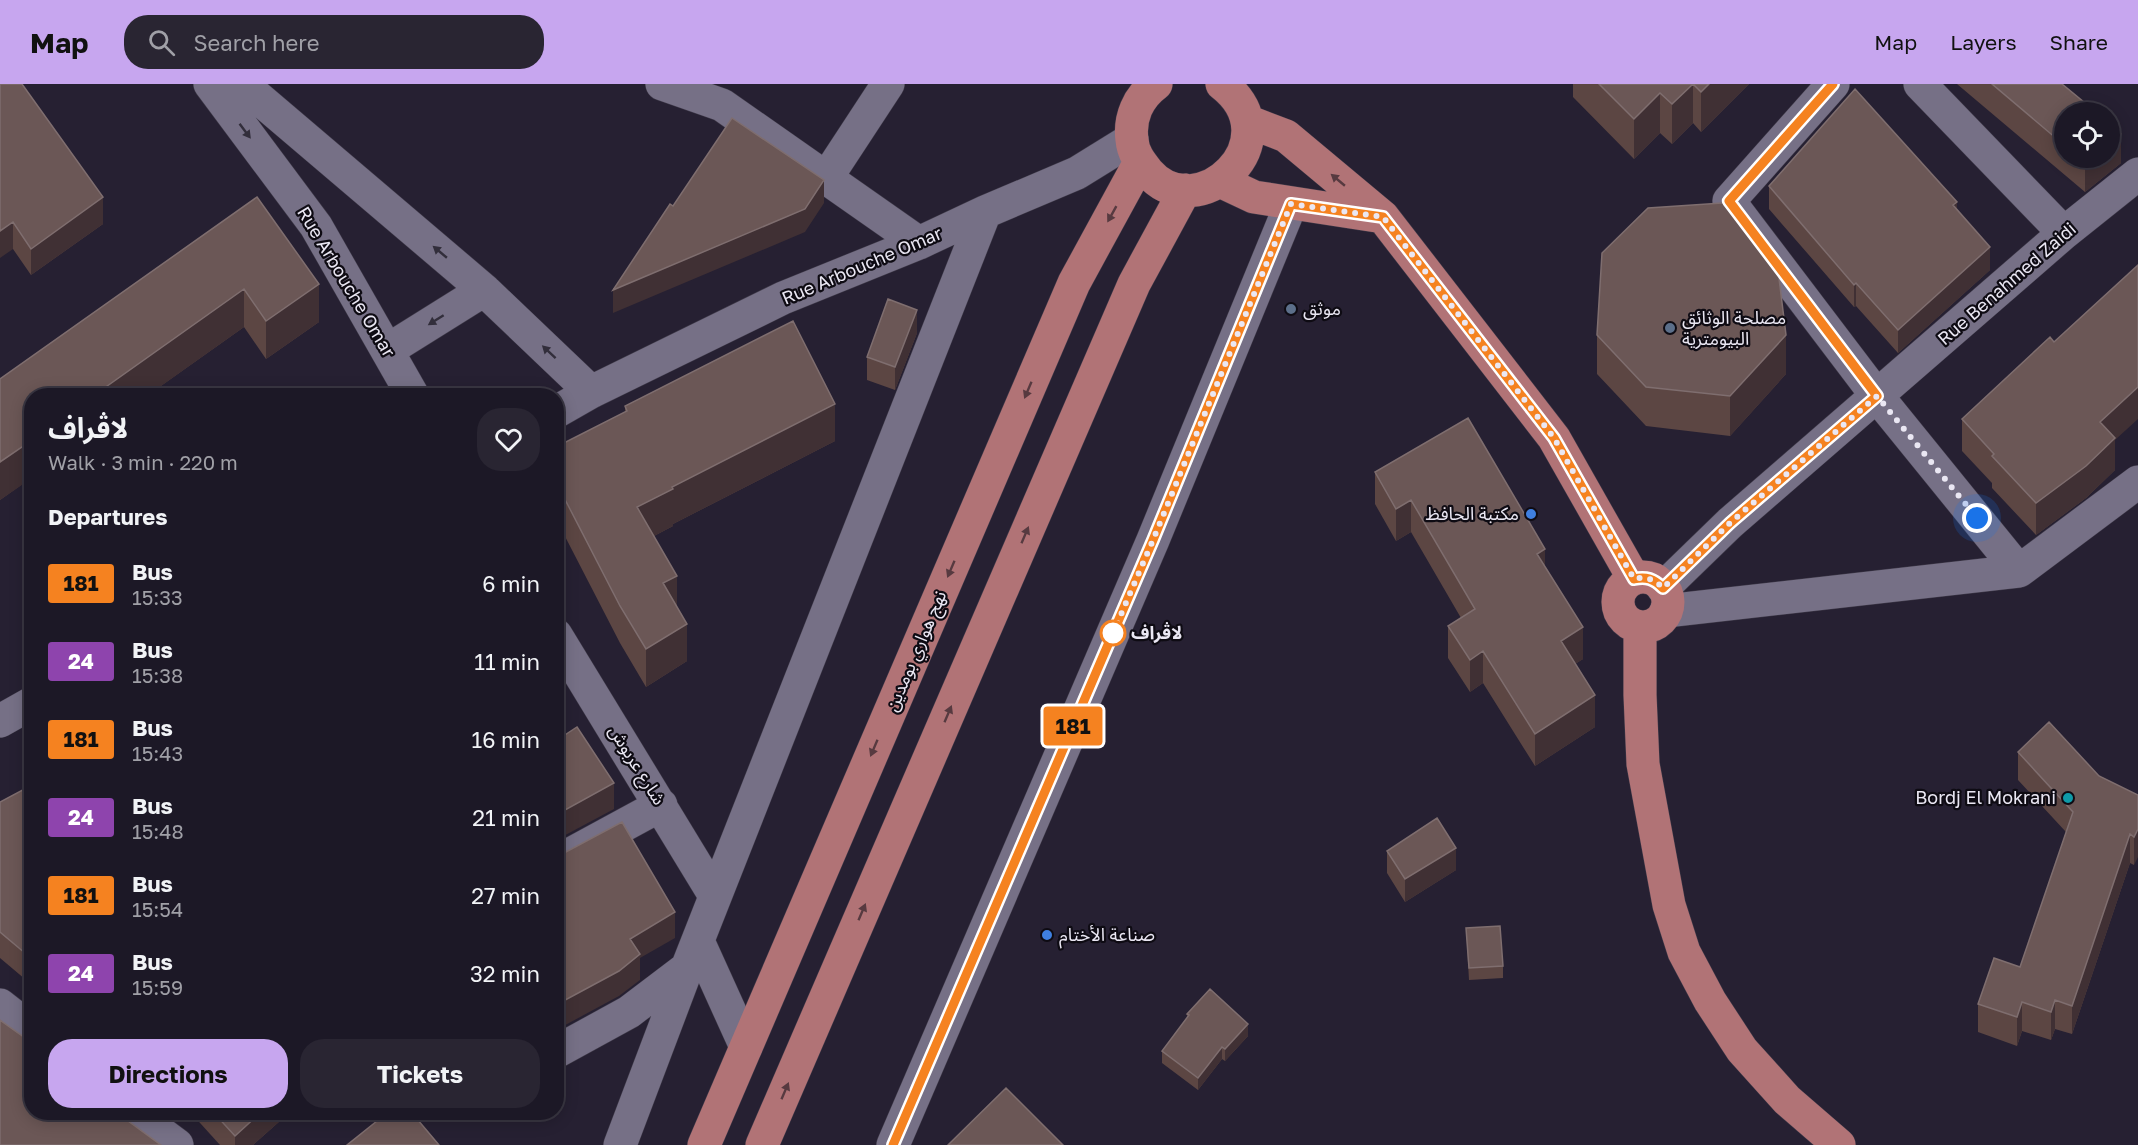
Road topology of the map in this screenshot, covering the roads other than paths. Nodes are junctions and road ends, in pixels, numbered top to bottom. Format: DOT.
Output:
graph roads {
  1 [pos="210,84"];
  2 [pos="662,84"];
  3 [pos="888,84"];
  4 [pos="1156,84"];
  5 [pos="1833,84"];
  6 [pos="1920,84"];
  7 [pos="250,86"];
  8 [pos="1241,99"];
  9 [pos="1136,151"];
  10 [pos="2138,174"];
  11 [pos="827,177"];
  12 [pos="1220,181"];
  13 [pos="1185,190"];
  14 [pos="1291,204"];
  15 [pos="985,212"];
  16 [pos="1383,217"];
  17 [pos="2064,233"];
  18 [pos="920,243"];
  19 [pos="484,290"];
  20 [pos="388,350"];
  21 [pos="409,388"];
  22 [pos="591,392"];
  23 [pos="1877,396"];
  24 [pos="564,407"];
  25 [pos="2138,482"];
  26 [pos="2019,571"];
  27 [pos="1651,601"];
  28 [pos="564,648"];
  29 [pos="24,708"];
  30 [pos="0,721"];
  31 [pos="661,805"];
  32 [pos="564,858"];
  33 [pos="715,896"];
  34 [pos="692,954"];
  35 [pos="0,1005"];
  36 [pos="24,1024"];
  37 [pos="746,1047"];
  38 [pos="564,1048"];
  39 [pos="143,1120"];
  40 [pos="177,1145"];
  41 [pos="620,1145"];
  42 [pos="704,1145"];
  43 [pos="762,1145"];
  44 [pos="893,1145"];
  45 [pos="1839,1145"];
  1 -- 20 [label="street, Rue Arbouche Omar, one-way"];
  2 -- 11 [label="street"];
  3 -- 11 [label="street"];
  4 -- 9 [label="main road"];
  5 -- 23 [label="street"];
  6 -- 17 [label="street"];
  19 -- 7 [label="street, one-way"];
  8 -- 12 [label="main road"];
  16 -- 8 [label="main road, one-way"];
  9 -- 13 [label="main road"];
  9 -- 15 [label="street, Rue Arbouche Omar"];
  9 -- 37 [label="main road, نهج هواري بومدين, one-way"];
  10 -- 17 [label="street, Rue Benahmed Zaidi"];
  11 -- 18 [label="street"];
  12 -- 13 [label="main road"];
  12 -- 14 [label="main road"];
  43 -- 13 [label="main road, one-way"];
  14 -- 16 [label="main road"];
  14 -- 44 [label="street"];
  15 -- 18 [label="street, Rue Arbouche Omar"];
  15 -- 33 [label="street"];
  16 -- 27 [label="main road"];
  17 -- 23 [label="street, Rue Benahmed Zaidi"];
  18 -- 22 [label="street, Rue Arbouche Omar"];
  19 -- 20 [label="street, one-way"];
  22 -- 19 [label="street, one-way"];
  20 -- 21 [label="street, Rue Arbouche Omar"];
  22 -- 24 [label="street, Rue Arbouche Omar"];
  23 -- 26 [label="street"];
  23 -- 27 [label="street, Rue Benahmed Zaidi"];
  25 -- 26 [label="street"];
  26 -- 27 [label="street"];
  27 -- 45 [label="main road"];
  28 -- 31 [label="street, شارع عربوش"];
  29 -- 30 [label="street"];
  31 -- 32 [label="street"];
  31 -- 33 [label="street, شارع عربوش"];
  33 -- 34 [label="street"];
  34 -- 37 [label="street"];
  34 -- 38 [label="street"];
  34 -- 41 [label="street"];
  35 -- 36 [label="street"];
  37 -- 42 [label="main road, نهج هواري بومدين"];
  39 -- 40 [label="street"];
}
